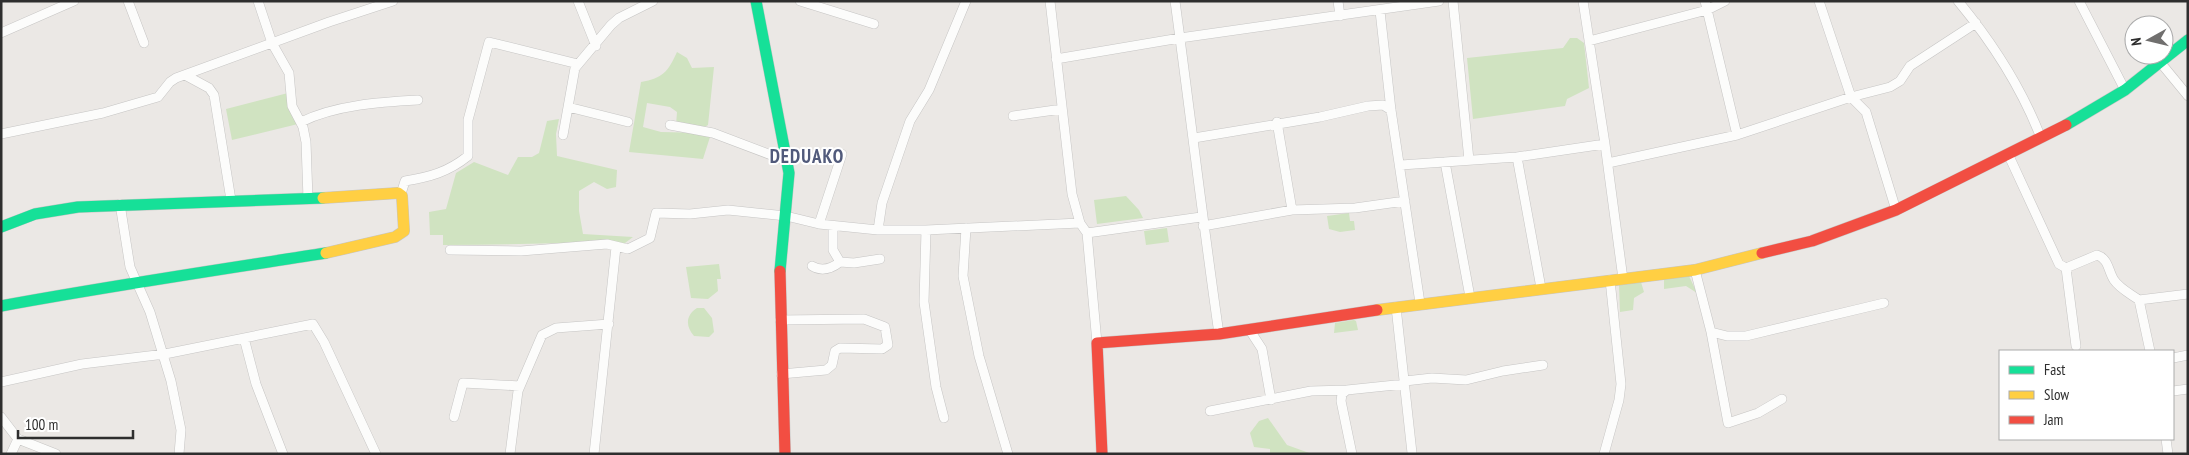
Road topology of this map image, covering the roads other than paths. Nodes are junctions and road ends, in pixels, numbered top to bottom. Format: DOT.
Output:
graph roads {
  1 [pos="74,1"];
  2 [pos="128,1"];
  3 [pos="258,1"];
  4 [pos="393,1"];
  5 [pos="578,1"];
  6 [pos="653,1"];
  7 [pos="800,1"];
  8 [pos="966,1"];
  9 [pos="1050,1"];
  10 [pos="1175,1"];
  11 [pos="1338,1"];
  12 [pos="1439,1"];
  13 [pos="1453,1"];
  14 [pos="1583,1"];
  15 [pos="1725,1"];
  16 [pos="1819,1"];
  17 [pos="1958,1"];
  18 [pos="2079,1"];
  19 [pos="757,2"];
  20 [pos="1706,6"];
  21 [pos="1380,10"];
  22 [pos="1340,16"];
  23 [pos="1976,23"];
  24 [pos="874,24"];
  25 [pos="1,33"];
  26 [pos="1180,38"];
  27 [pos="1589,40"];
  28 [pos="2188,40"];
  29 [pos="144,43"];
  30 [pos="272,43"];
  31 [pos="596,46"];
  32 [pos="2174,51"];
  33 [pos="1056,60"];
  34 [pos="578,64"];
  35 [pos="2156,65"];
  36 [pos="2162,65"];
  37 [pos="185,75"];
  38 [pos="2125,90"];
  39 [pos="2188,96"];
  40 [pos="1850,97"];
  41 [pos="418,100"];
  42 [pos="568,107"];
  43 [pos="1062,109"];
  44 [pos="1391,110"];
  45 [pos="1013,116"];
  46 [pos="301,122"];
  47 [pos="628,122"];
  48 [pos="1277,122"];
  49 [pos="670,125"];
  50 [pos="1,134"];
  51 [pos="563,135"];
  52 [pos="1737,135"];
  53 [pos="1194,138"];
  54 [pos="2041,138"];
  55 [pos="1605,144"];
  56 [pos="842,154"];
  57 [pos="2009,156"];
  58 [pos="1517,157"];
  59 [pos="1469,160"];
  60 [pos="788,161"];
  61 [pos="1445,162"];
  62 [pos="1608,163"];
  63 [pos="1401,165"];
  64 [pos="401,194"];
  65 [pos="308,199"];
  66 [pos="231,200"];
  67 [pos="1405,201"];
  68 [pos="120,204"];
  69 [pos="1292,210"];
  70 [pos="1896,210"];
  71 [pos="786,216"];
  72 [pos="1202,221"];
  73 [pos="1080,222"];
  74 [pos="819,224"];
  75 [pos="833,226"];
  76 [pos="1,228"];
  77 [pos="966,228"];
  78 [pos="878,230"];
  79 [pos="926,230"];
  80 [pos="1087,233"];
  81 [pos="616,247"];
  82 [pos="450,250"];
  83 [pos="880,259"];
  84 [pos="840,262"];
  85 [pos="812,266"];
  86 [pos="2066,268"];
  87 [pos="1695,270"];
  88 [pos="1623,279"];
  89 [pos="1610,280"];
  90 [pos="136,282"];
  91 [pos="1541,288"];
  92 [pos="2188,294"];
  93 [pos="1470,297"];
  94 [pos="2139,300"];
  95 [pos="1420,303"];
  96 [pos="1884,303"];
  97 [pos="1,306"];
  98 [pos="1396,306"];
  99 [pos="780,320"];
  100 [pos="609,324"];
  101 [pos="1249,329"];
  102 [pos="1711,332"];
  103 [pos="1219,334"];
  104 [pos="244,338"];
  105 [pos="1098,343"];
  106 [pos="2076,346"];
  107 [pos="2150,350"];
  108 [pos="164,354"];
  109 [pos="2188,355"];
  110 [pos="2174,358"];
  111 [pos="1543,365"];
  112 [pos="780,374"];
  113 [pos="1,382"];
  114 [pos="1405,382"];
  115 [pos="520,386"];
  116 [pos="2188,388"];
  117 [pos="1347,390"];
  118 [pos="2174,391"];
  119 [pos="1782,399"];
  120 [pos="1271,400"];
  121 [pos="1210,410"];
  122 [pos="1,417"];
  123 [pos="454,417"];
  124 [pos="944,418"];
  125 [pos="18,440"];
  126 [pos="2166,440"];
  127 [pos="1412,453"];
  128 [pos="11,454"];
  129 [pos="56,454"];
  130 [pos="179,454"];
  131 [pos="283,454"];
  132 [pos="376,454"];
  133 [pos="510,454"];
  134 [pos="594,454"];
  135 [pos="785,454"];
  136 [pos="1008,454"];
  137 [pos="1102,454"];
  138 [pos="1352,454"];
  139 [pos="1604,454"];
  140 [pos="2168,454"];
  1 -- 25 [label="street"];
  2 -- 29 [label="street"];
  3 -- 30 [label="street"];
  4 -- 30 [label="street"];
  5 -- 31 [label="street"];
  6 -- 31 [label="street"];
  7 -- 24 [label="street"];
  8 -- 78 [label="street"];
  9 -- 33 [label="street"];
  10 -- 26 [label="street"];
  11 -- 22 [label="street"];
  12 -- 21 [label="street"];
  13 -- 59 [label="street"];
  14 -- 27 [label="street"];
  15 -- 20 [label="street"];
  16 -- 40 [label="street"];
  17 -- 23 [label="street"];
  18 -- 38 [label="street"];
  19 -- 60 [label="street"];
  20 -- 27 [label="street"];
  20 -- 52 [label="street"];
  21 -- 22 [label="street"];
  21 -- 44 [label="street"];
  22 -- 26 [label="street"];
  23 -- 40 [label="street"];
  23 -- 54 [label="street"];
  26 -- 33 [label="street"];
  26 -- 53 [label="street"];
  27 -- 55 [label="street"];
  28 -- 32 [label="street"];
  30 -- 37 [label="street"];
  30 -- 46 [label="street"];
  31 -- 34 [label="street"];
  33 -- 43 [label="street"];
  34 -- 42 [label="street"];
  34 -- 64 [label="street"];
  35 -- 38 [label="street"];
  36 -- 39 [label="street"];
  37 -- 50 [label="street"];
  37 -- 66 [label="street"];
  38 -- 54 [label="street"];
  40 -- 52 [label="street"];
  40 -- 70 [label="street"];
  41 -- 46 [label="street"];
  42 -- 47 [label="street"];
  42 -- 51 [label="street"];
  43 -- 45 [label="street"];
  43 -- 73 [label="street"];
  44 -- 48 [label="street"];
  44 -- 63 [label="street"];
  46 -- 65 [label="street"];
  48 -- 53 [label="street"];
  48 -- 69 [label="street"];
  49 -- 60 [label="street"];
  52 -- 62 [label="street"];
  53 -- 72 [label="street"];
  54 -- 57 [label="street"];
  55 -- 58 [label="street"];
  55 -- 62 [label="street"];
  56 -- 74 [label="street"];
  57 -- 70 [label="street"];
  57 -- 86 [label="street"];
  58 -- 59 [label="street"];
  58 -- 91 [label="street"];
  59 -- 61 [label="street"];
  60 -- 71 [label="street"];
  61 -- 63 [label="street"];
  61 -- 93 [label="street"];
  62 -- 88 [label="street"];
  63 -- 67 [label="street"];
  64 -- 65 [label="street"];
  64 -- 90 [label="street"];
  65 -- 66 [label="street"];
  66 -- 68 [label="street"];
  67 -- 69 [label="street"];
  67 -- 95 [label="street"];
  68 -- 76 [label="street"];
  68 -- 90 [label="street"];
  69 -- 72 [label="street"];
  70 -- 87 [label="street"];
  71 -- 74 [label="street"];
  71 -- 81 [label="street"];
  71 -- 99 [label="street"];
  72 -- 80 [label="street"];
  72 -- 103 [label="street"];
  73 -- 77 [label="street"];
  73 -- 80 [label="street"];
  74 -- 75 [label="street"];
  75 -- 78 [label="street"];
  75 -- 84 [label="street"];
  77 -- 79 [label="street"];
  77 -- 136 [label="street"];
  78 -- 79 [label="street"];
  79 -- 124 [label="street"];
  80 -- 105 [label="street"];
  81 -- 82 [label="street"];
  81 -- 100 [label="street"];
  83 -- 84 [label="street"];
  84 -- 85 [label="street"];
  86 -- 94 [label="street"];
  86 -- 106 [label="street"];
  87 -- 88 [label="street"];
  87 -- 102 [label="street"];
  88 -- 89 [label="street"];
  89 -- 91 [label="street"];
  89 -- 139 [label="street"];
  90 -- 97 [label="street"];
  90 -- 108 [label="street"];
  91 -- 93 [label="street"];
  92 -- 94 [label="street"];
  93 -- 95 [label="street"];
  94 -- 107 [label="street"];
  95 -- 98 [label="street"];
  96 -- 102 [label="street"];
  98 -- 101 [label="street"];
  98 -- 114 [label="street"];
  99 -- 112 [label="street"];
  99 -- 112 [label="street"];
  100 -- 115 [label="street"];
  100 -- 134 [label="street"];
  101 -- 103 [label="street"];
  101 -- 120 [label="street"];
  102 -- 119 [label="street"];
  103 -- 105 [label="street"];
  104 -- 108 [label="street"];
  104 -- 131 [label="street"];
  104 -- 132 [label="street"];
  105 -- 137 [label="street"];
  108 -- 113 [label="street"];
  108 -- 130 [label="street"];
  109 -- 110 [label="street"];
  111 -- 114 [label="street"];
  112 -- 135 [label="street"];
  114 -- 117 [label="street"];
  114 -- 127 [label="street"];
  115 -- 123 [label="street"];
  115 -- 133 [label="street"];
  116 -- 118 [label="street"];
  117 -- 120 [label="street"];
  117 -- 138 [label="street"];
  120 -- 121 [label="street"];
  122 -- 125 [label="street"];
  125 -- 128 [label="street"];
  125 -- 129 [label="street"];
  126 -- 140 [label="street"];
}
